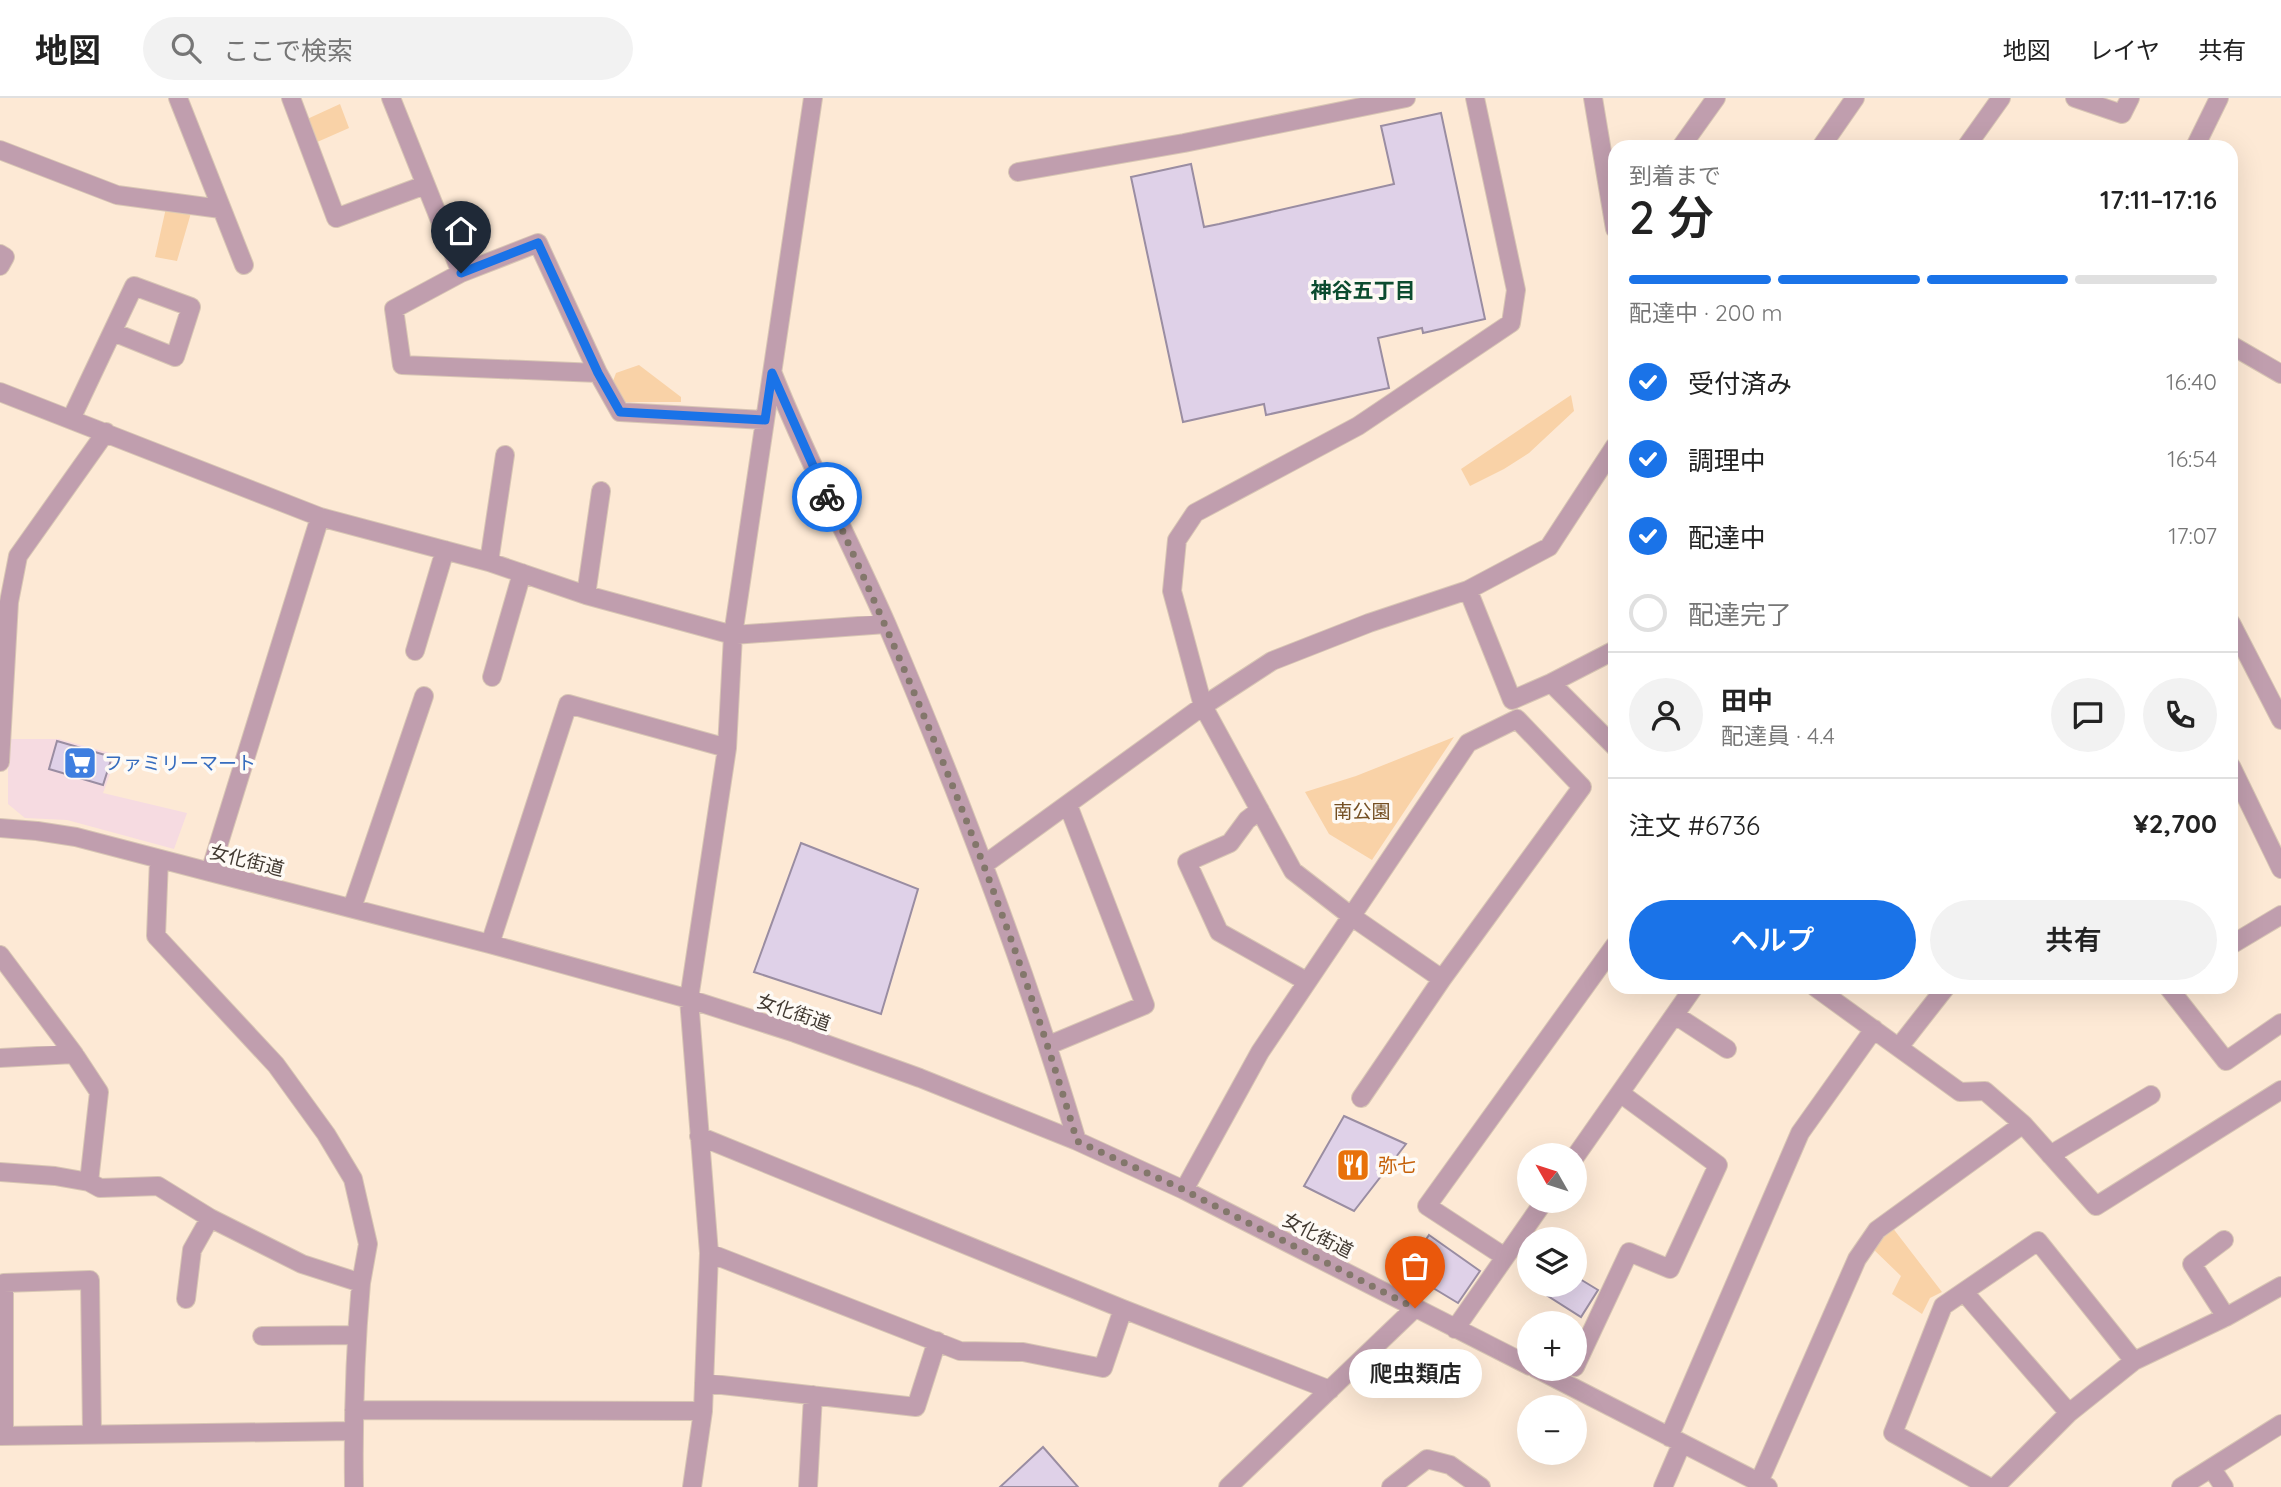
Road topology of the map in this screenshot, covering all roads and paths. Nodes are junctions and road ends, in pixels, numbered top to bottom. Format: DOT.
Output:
graph roads {
  1 [pos="178,98"];
  2 [pos="291,98"];
  3 [pos="391,98"];
  4 [pos="813,98"];
  5 [pos="1406,98"];
  6 [pos="1475,98"];
  7 [pos="1593,98"];
  8 [pos="1716,98"];
  9 [pos="1855,98"];
  10 [pos="2001,98"];
  11 [pos="2075,98"];
  12 [pos="2130,98"];
  13 [pos="2219,98"];
  14 [pos="1686,140"];
  15 [pos="1826,140"];
  16 [pos="1971,140"];
  17 [pos="2198,140"];
  18 [pos="0,150"];
  19 [pos="1018,173"];
  20 [pos="425,185"];
  21 [pos="1608,187"];
  22 [pos="221,208"];
  23 [pos="0,254"];
  24 [pos="244,265"];
  25 [pos="0,266"];
  26 [pos="461,273"];
  27 [pos="113,332"];
  28 [pos="2238,349"];
  29 [pos="598,373"];
  30 [pos="772,373"];
  31 [pos="2281,374"];
  32 [pos="0,392"];
  33 [pos="71,419"];
  34 [pos="765,420"];
  35 [pos="106,432"];
  36 [pos="505,455"];
  37 [pos="1608,457"];
  38 [pos="601,491"];
  39 [pos="320,517"];
  40 [pos="445,550"];
  41 [pos="489,562"];
  42 [pos="522,573"];
  43 [pos="1468,590"];
  44 [pos="586,595"];
  45 [pos="886,624"];
  46 [pos="733,635"];
  47 [pos="415,650"];
  48 [pos="1608,654"];
  49 [pos="2239,659"];
  50 [pos="492,677"];
  51 [pos="1550,683"];
  52 [pos="424,696"];
  53 [pos="1203,706"];
  54 [pos="2281,720"];
  55 [pos="1608,740"];
  56 [pos="727,748"];
  57 [pos="0,762"];
  58 [pos="2238,780"];
  59 [pos="1068,805"];
  60 [pos="1260,810"];
  61 [pos="2281,824"];
  62 [pos="0,828"];
  63 [pos="2264,833"];
  64 [pos="159,859"];
  65 [pos="985,864"];
  66 [pos="2281,869"];
  67 [pos="210,872"];
  68 [pos="352,908"];
  69 [pos="2281,915"];
  70 [pos="1351,916"];
  71 [pos="2238,942"];
  72 [pos="489,944"];
  73 [pos="0,955"];
  74 [pos="1608,955"];
  75 [pos="1442,979"];
  76 [pos="1306,981"];
  77 [pos="1688,994"];
  78 [pos="1825,994"];
  79 [pos="1940,994"];
  80 [pos="2173,994"];
  81 [pos="689,999"];
  82 [pos="1675,1015"];
  83 [pos="2281,1024"];
  84 [pos="1874,1029"];
  85 [pos="1049,1045"];
  86 [pos="1899,1047"];
  87 [pos="1727,1049"];
  88 [pos="74,1054"];
  89 [pos="0,1058"];
  90 [pos="2281,1090"];
  91 [pos="1620,1093"];
  92 [pos="2151,1095"];
  93 [pos="1361,1098"];
  94 [pos="2023,1125"];
  95 [pos="699,1136"];
  96 [pos="1077,1141"];
  97 [pos="1585,1143"];
  98 [pos="2050,1155"];
  99 [pos="0,1172"];
  100 [pos="89,1182"];
  101 [pos="1184,1190"];
  102 [pos="1536,1213"];
  103 [pos="210,1219"];
  104 [pos="2224,1240"];
  105 [pos="709,1254"];
  106 [pos="1505,1257"];
  107 [pos="361,1283"];
  108 [pos="2281,1286"];
  109 [pos="1964,1292"];
  110 [pos="186,1299"];
  111 [pos="1415,1308"];
  112 [pos="1123,1309"];
  113 [pos="2226,1317"];
  114 [pos="1455,1329"];
  115 [pos="356,1335"];
  116 [pos="262,1336"];
  117 [pos="937,1341"];
  118 [pos="1587,1341"];
  119 [pos="1517,1360"];
  120 [pos="2134,1361"];
  121 [pos="1584,1381"];
  122 [pos="704,1383"];
  123 [pos="1330,1390"];
  124 [pos="813,1395"];
  125 [pos="354,1410"];
  126 [pos="703,1411"];
  127 [pos="2069,1413"];
  128 [pos="2281,1424"];
  129 [pos="353,1431"];
  130 [pos="92,1433"];
  131 [pos="2,1436"];
  132 [pos="1676,1440"];
  133 [pos="2212,1469"];
  134 [pos="1764,1485"];
  135 [pos="354,1487"];
  136 [pos="692,1487"];
  137 [pos="808,1487"];
  138 [pos="1228,1487"];
  139 [pos="1391,1487"];
  140 [pos="1481,1487"];
  141 [pos="1663,1487"];
  142 [pos="1989,1487"];
  143 [pos="1995,1487"];
  144 [pos="2181,1487"];
  145 [pos="2224,1487"];
  1 -- 22 [label="street"];
  2 -- 20 [label="street"];
  3 -- 20 [label="street"];
  4 -- 30 [label="street"];
  5 -- 19 [label="street"];
  6 -- 53 [label="street"];
  7 -- 21 [label="street"];
  8 -- 14 [label="street"];
  9 -- 15 [label="street"];
  10 -- 16 [label="street"];
  11 -- 12 [label="street"];
  13 -- 17 [label="street"];
  18 -- 22 [label="street"];
  20 -- 26 [label="street"];
  22 -- 24 [label="street"];
  23 -- 25 [label="street"];
  26 -- 29 [label="street"];
  26 -- 29 [label="street"];
  27 -- 27 [label="street"];
  27 -- 33 [label="street"];
  28 -- 31 [label="street"];
  29 -- 34 [label="street"];
  30 -- 34 [label="street"];
  30 -- 45 [label="street"];
  32 -- 33 [label="street"];
  33 -- 35 [label="street"];
  34 -- 46 [label="street"];
  35 -- 39 [label="street"];
  35 -- 57 [label="street"];
  36 -- 41 [label="street"];
  37 -- 43 [label="street"];
  38 -- 44 [label="street"];
  39 -- 40 [label="street"];
  39 -- 67 [label="street"];
  40 -- 41 [label="street"];
  40 -- 47 [label="street"];
  41 -- 42 [label="street"];
  42 -- 44 [label="street"];
  42 -- 50 [label="street"];
  43 -- 51 [label="street"];
  43 -- 53 [label="street"];
  44 -- 46 [label="street"];
  45 -- 46 [label="street"];
  45 -- 65 [label="street"];
  46 -- 56 [label="street"];
  48 -- 51 [label="street"];
  49 -- 54 [label="street"];
  51 -- 55 [label="street"];
  52 -- 68 [label="street"];
  53 -- 59 [label="street"];
  53 -- 60 [label="street"];
  56 -- 72 [label="street"];
  56 -- 81 [label="street"];
  58 -- 63 [label="street"];
  59 -- 65 [label="street"];
  59 -- 85 [label="street"];
  60 -- 70 [label="street"];
  60 -- 76 [label="street"];
  61 -- 63 [label="street"];
  62 -- 64 [label="street, 女化街道"];
  63 -- 66 [label="street"];
  64 -- 67 [label="street, 女化街道"];
  64 -- 107 [label="street"];
  65 -- 85 [label="street"];
  67 -- 68 [label="street, 女化街道"];
  68 -- 72 [label="street, 女化街道"];
  69 -- 71 [label="street"];
  70 -- 75 [label="street"];
  70 -- 75 [label="street"];
  70 -- 76 [label="street"];
  72 -- 81 [label="street, 女化街道"];
  73 -- 88 [label="street"];
  74 -- 106 [label="street"];
  75 -- 93 [label="street"];
  76 -- 101 [label="street"];
  77 -- 82 [label="street"];
  78 -- 84 [label="street"];
  79 -- 86 [label="street"];
  80 -- 83 [label="street"];
  81 -- 95 [label="street"];
  81 -- 96 [label="street, 女化街道"];
  82 -- 87 [label="street"];
  82 -- 91 [label="street"];
  84 -- 86 [label="street"];
  84 -- 132 [label="street"];
  85 -- 96 [label="street"];
  86 -- 94 [label="street"];
  88 -- 89 [label="street"];
  88 -- 100 [label="street"];
  90 -- 98 [label="street"];
  91 -- 97 [label="street"];
  91 -- 118 [label="street"];
  92 -- 98 [label="street"];
  94 -- 98 [label="street"];
  94 -- 134 [label="street"];
  95 -- 105 [label="street"];
  95 -- 112 [label="street"];
  96 -- 101 [label="street, 女化街道"];
  99 -- 100 [label="street"];
  100 -- 103 [label="street"];
  101 -- 111 [label="street, 女化街道"];
  102 -- 106 [label="street"];
  103 -- 107 [label="street"];
  103 -- 110 [label="street"];
  104 -- 113 [label="street"];
  105 -- 117 [label="street"];
  105 -- 122 [label="street"];
  106 -- 114 [label="street"];
  107 -- 115 [label="street"];
  108 -- 113 [label="street"];
  109 -- 120 [label="street"];
  109 -- 127 [label="street"];
  109 -- 142 [label="street"];
  111 -- 114 [label="street, 女化街道"];
  111 -- 123 [label="street"];
  112 -- 117 [label="street"];
  112 -- 123 [label="street"];
  113 -- 120 [label="street"];
  114 -- 119 [label="street, 女化街道"];
  115 -- 116 [label="street"];
  115 -- 125 [label="street"];
  117 -- 124 [label="street"];
  120 -- 127 [label="street"];
  121 -- 132 [label="street"];
  122 -- 124 [label="street"];
  122 -- 126 [label="street"];
  123 -- 138 [label="street"];
  124 -- 137 [label="street"];
  125 -- 126 [label="street"];
  125 -- 129 [label="street"];
  126 -- 136 [label="street"];
  127 -- 143 [label="street"];
  128 -- 133 [label="street"];
  129 -- 130 [label="street"];
  129 -- 135 [label="street"];
  130 -- 131 [label="street"];
  130 -- 131 [label="street"];
  132 -- 134 [label="street"];
  132 -- 141 [label="street"];
  133 -- 144 [label="street"];
  133 -- 145 [label="street"];
  139 -- 140 [label="street"];
}
